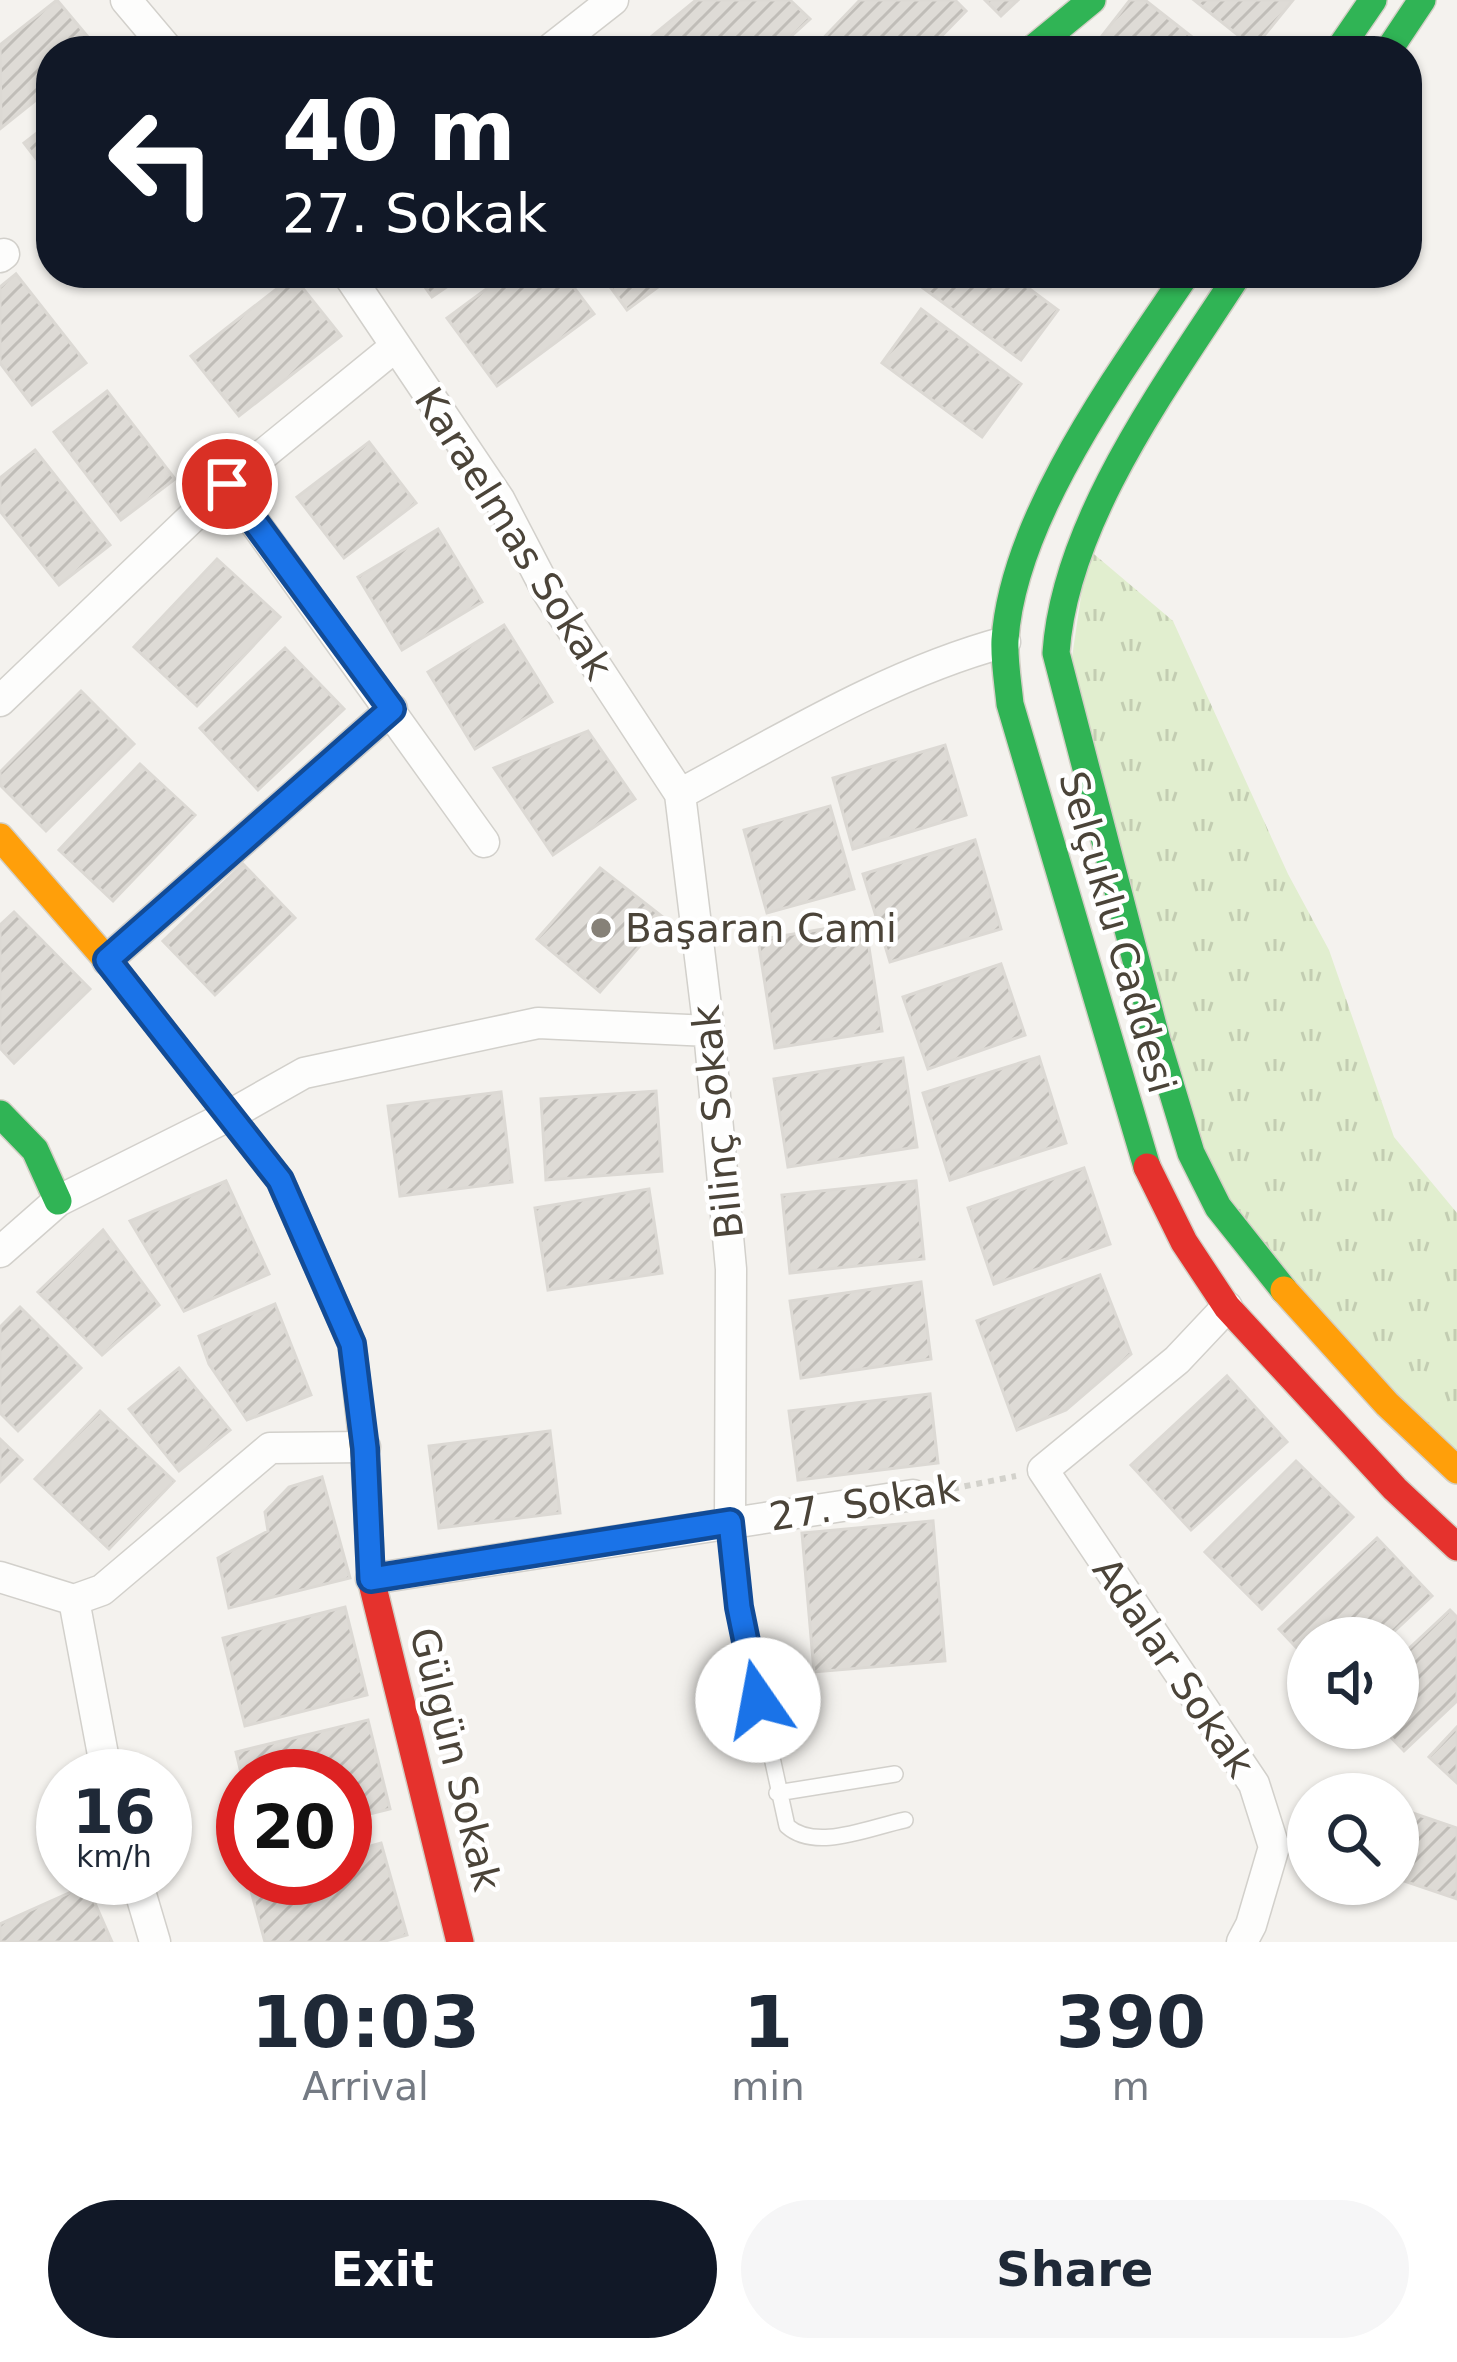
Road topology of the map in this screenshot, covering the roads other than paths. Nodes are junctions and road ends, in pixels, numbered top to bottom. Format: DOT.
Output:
graph roads {
  1 [pos="126,0"];
  2 [pos="614,0"];
  3 [pos="1092,0"];
  4 [pos="1373,0"];
  5 [pos="1422,0"];
  6 [pos="156,36"];
  7 [pos="567,36"];
  8 [pos="1048,36"];
  9 [pos="1348,36"];
  10 [pos="1398,36"];
  11 [pos="356,288"];
  12 [pos="1177,288"];
  13 [pos="1229,288"];
  14 [pos="396,346"];
  15 [pos="227,484"];
  16 [pos="1005,643"];
  17 [pos="0,701"];
  18 [pos="392,709"];
  19 [pos="680,794"];
  20 [pos="0,837"];
  21 [pos="484,842"];
  22 [pos="107,960"];
  23 [pos="709,1031"];
  24 [pos="0,1114"];
  25 [pos="227,1116"];
  26 [pos="58,1201"];
  27 [pos="0,1252"];
  28 [pos="1227,1307"];
  29 [pos="365,1448"];
  30 [pos="1457,1470"];
  31 [pos="913,1496"];
  32 [pos="730,1522"];
  33 [pos="1457,1547"];
  34 [pos="0,1577"];
  35 [pos="371,1579"];
  36 [pos="74,1600"];
  37 [pos="102,1749"];
  38 [pos="895,1774"];
  39 [pos="777,1792"];
  40 [pos="905,1820"];
  41 [pos="144,1905"];
  42 [pos="155,1942"];
  43 [pos="460,1942"];
  44 [pos="1242,1942"];
  1 -- 6 [label="street"];
  2 -- 7 [label="street"];
  3 -- 8 [label="main road"];
  4 -- 9 [label="main road"];
  5 -- 10 [label="main road"];
  11 -- 14 [label="street, Karaelmas Sokak"];
  12 -- 16 [label="main road, Selçuklu Caddesi"];
  13 -- 30 [label="main road, Selçuklu Caddesi"];
  14 -- 15 [label="street"];
  14 -- 19 [label="street, Karaelmas Sokak"];
  15 -- 17 [label="street"];
  15 -- 18 [label="street"];
  16 -- 19 [label="street"];
  16 -- 28 [label="main road, Selçuklu Caddesi"];
  18 -- 21 [label="street"];
  18 -- 22 [label="street"];
  19 -- 23 [label="street, Bilinç Sokak"];
  20 -- 22 [label="main road, Gülgün Sokak"];
  22 -- 25 [label="main road, Gülgün Sokak"];
  23 -- 25 [label="street"];
  23 -- 32 [label="street, Bilinç Sokak"];
  24 -- 26 [label="main road"];
  25 -- 26 [label="street"];
  25 -- 29 [label="main road, Gülgün Sokak"];
  26 -- 27 [label="street"];
  28 -- 33 [label="main road, Selçuklu Caddesi"];
  28 -- 44 [label="street, Adalar Sokak"];
  29 -- 35 [label="main road, Gülgün Sokak"];
  29 -- 36 [label="street"];
  31 -- 32 [label="street, 27. Sokak"];
  32 -- 35 [label="street, 27. Sokak"];
  32 -- 39 [label="lane"];
  34 -- 36 [label="street"];
  35 -- 43 [label="main road, Gülgün Sokak"];
  36 -- 37 [label="street"];
  38 -- 39 [label="lane"];
  39 -- 40 [label="lane"];
  41 -- 42 [label="street"];
}
